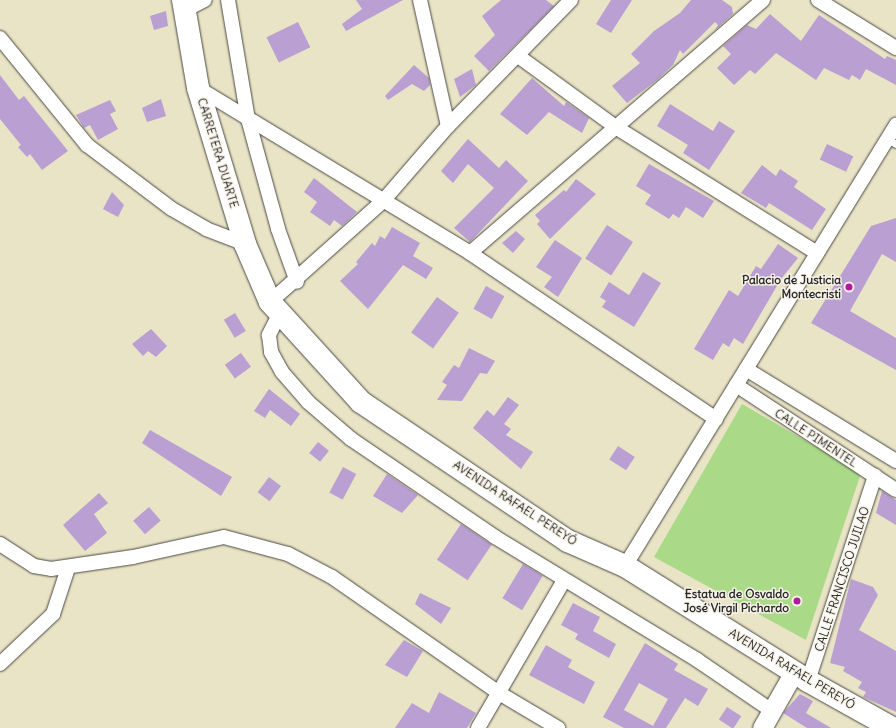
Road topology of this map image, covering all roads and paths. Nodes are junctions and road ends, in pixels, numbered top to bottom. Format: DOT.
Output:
graph roads {
  1 [pos="205,0"];
  2 [pos="228,0"];
  3 [pos="420,0"];
  4 [pos="571,0"];
  5 [pos="763,0"];
  6 [pos="818,0"];
  7 [pos="184,5"];
  8 [pos="0,38"];
  9 [pos="896,48"];
  10 [pos="518,56"];
  11 [pos="198,88"];
  12 [pos="248,119"];
  13 [pos="896,124"];
  14 [pos="448,126"];
  15 [pos="617,128"];
  16 [pos="891,142"];
  17 [pos="383,201"];
  18 [pos="245,244"];
  19 [pos="470,253"];
  20 [pos="817,254"];
  21 [pos="296,282"];
  22 [pos="275,307"];
  23 [pos="746,369"];
  24 [pos="736,385"];
  25 [pos="716,419"];
  26 [pos="896,461"];
  27 [pos="875,476"];
  28 [pos="896,490"];
  29 [pos="0,544"];
  30 [pos="626,566"];
  31 [pos="68,568"];
  32 [pos="564,580"];
  33 [pos="0,664"];
  34 [pos="801,677"];
  35 [pos="499,693"];
  36 [pos="772,711"];
  37 [pos="478,728"];
  38 [pos="558,728"];
  39 [pos="762,728"];
  40 [pos="892,728"];
  1 -- 7 [label="street"];
  2 -- 12 [label="street"];
  3 -- 14 [label="street"];
  4 -- 10 [label="street"];
  5 -- 15 [label="street"];
  6 -- 9 [label="street"];
  7 -- 11 [label="main road, CARRETERA DUARTE"];
  8 -- 18 [label="street"];
  10 -- 14 [label="street"];
  10 -- 15 [label="street"];
  11 -- 12 [label="street"];
  11 -- 18 [label="main road, CARRETERA DUARTE"];
  12 -- 17 [label="street"];
  12 -- 21 [label="street"];
  13 -- 16 [label="street"];
  14 -- 17 [label="street"];
  15 -- 19 [label="street"];
  15 -- 20 [label="street"];
  16 -- 20 [label="street"];
  17 -- 19 [label="street"];
  17 -- 21 [label="street"];
  18 -- 22 [label="main road, CARRETERA DUARTE"];
  19 -- 25 [label="street"];
  20 -- 23 [label="street"];
  21 -- 22 [label="street"];
  22 -- 30 [label="main road, AVENIDA RAFAEL PEREYÓ"];
  22 -- 32 [label="street"];
  23 -- 24 [label="street"];
  23 -- 26 [label="street, CALLE PIMENTEL"];
  24 -- 25 [label="street"];
  24 -- 27 [label="street, CALLE PIMENTEL"];
  25 -- 30 [label="street"];
  27 -- 28 [label="street, CALLE PIMENTEL"];
  27 -- 34 [label="street, CALLE FRANCISCO JUILAO"];
  29 -- 31 [label="street"];
  30 -- 34 [label="main road, AVENIDA RAFAEL PEREYÓ"];
  31 -- 33 [label="street"];
  31 -- 35 [label="street"];
  32 -- 35 [label="street"];
  32 -- 36 [label="street"];
  34 -- 36 [label="street, CALLE FRANCISCO JUILAO"];
  34 -- 40 [label="main road, AVENIDA RAFAEL PEREYÓ"];
  35 -- 37 [label="street"];
  35 -- 38 [label="street"];
  36 -- 39 [label="street, CALLE FRANCISCO JUILAO"];
}
